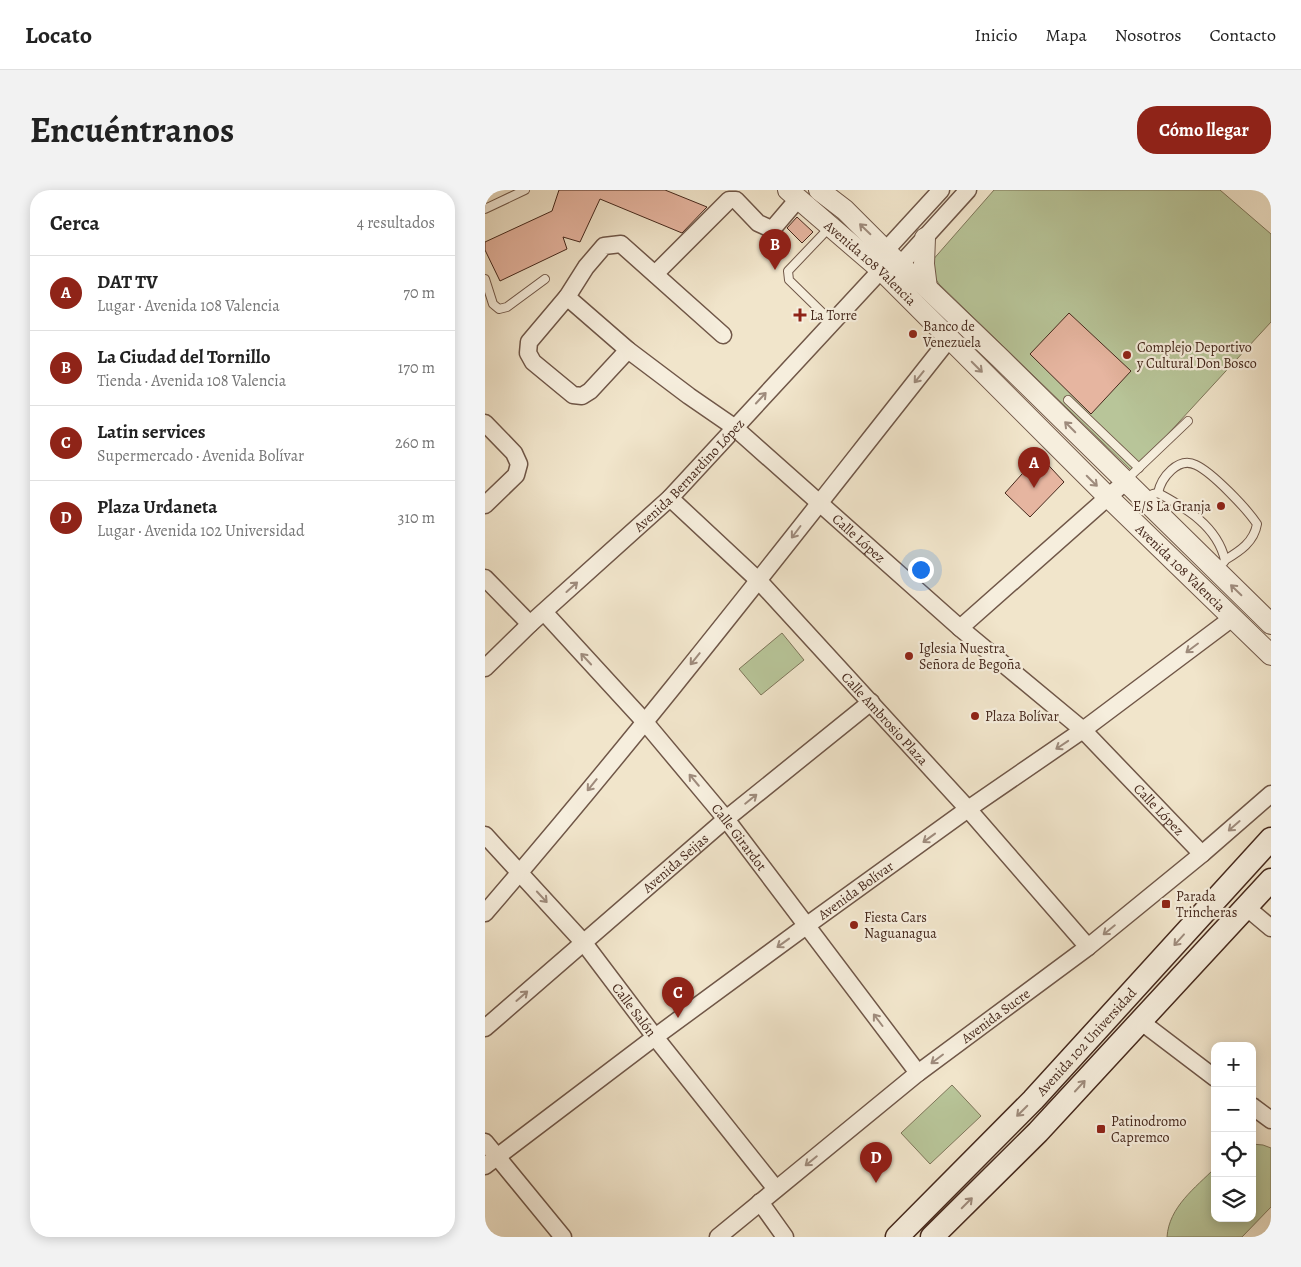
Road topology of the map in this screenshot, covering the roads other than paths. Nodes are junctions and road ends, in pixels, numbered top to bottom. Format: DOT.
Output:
graph roads {
  1 [pos="525,190"];
  2 [pos="819,190"];
  3 [pos="941,190"];
  4 [pos="968,190"];
  5 [pos="793,194"];
  6 [pos="485,209"];
  7 [pos="831,226"];
  8 [pos="925,238"];
  9 [pos="886,250"];
  10 [pos="900,265"];
  11 [pos="881,270"];
  12 [pos="655,274"];
  13 [pos="485,279"];
  14 [pos="545,280"];
  15 [pos="927,288"];
  16 [pos="567,297"];
  17 [pos="833,322"];
  18 [pos="723,336"];
  19 [pos="949,339"];
  20 [pos="628,350"];
  21 [pos="1067,400"];
  22 [pos="1188,421"];
  23 [pos="485,424"];
  24 [pos="735,427"];
  25 [pos="1134,482"];
  26 [pos="1158,493"];
  27 [pos="1108,497"];
  28 [pos="670,498"];
  29 [pos="819,503"];
  30 [pos="485,505"];
  31 [pos="1221,566"];
  32 [pos="485,578"];
  33 [pos="759,581"];
  34 [pos="1263,607"];
  35 [pos="544,612"];
  36 [pos="1231,618"];
  37 [pos="530,624"];
  38 [pos="1271,624"];
  39 [pos="960,628"];
  40 [pos="1271,656"];
  41 [pos="485,668"];
  42 [pos="871,702"];
  43 [pos="644,722"];
  44 [pos="1083,730"];
  45 [pos="1271,794"];
  46 [pos="969,809"];
  47 [pos="726,818"];
  48 [pos="485,836"];
  49 [pos="1271,839"];
  50 [pos="1202,854"];
  51 [pos="520,873"];
  52 [pos="1270,881"];
  53 [pos="1246,907"];
  54 [pos="485,913"];
  55 [pos="806,926"];
  56 [pos="1271,928"];
  57 [pos="584,943"];
  58 [pos="1087,947"];
  59 [pos="1140,1021"];
  60 [pos="485,1028"];
  61 [pos="655,1037"];
  62 [pos="918,1073"];
  63 [pos="1211,1075"];
  64 [pos="1256,1109"];
  65 [pos="1271,1120"];
  66 [pos="485,1142"];
  67 [pos="499,1157"];
  68 [pos="485,1166"];
  69 [pos="776,1189"];
  70 [pos="760,1202"];
  71 [pos="563,1237"];
  72 [pos="718,1237"];
  73 [pos="785,1237"];
  74 [pos="897,1237"];
  75 [pos="933,1237"];
  1 -- 6 [label="lane"];
  9 -- 2 [label="street, Avenida 108 Valencia, one-way"];
  3 -- 9 [label="street"];
  4 -- 8 [label="street"];
  5 -- 7 [label="street, Avenida 108 Valencia"];
  5 -- 12 [label="street"];
  7 -- 11 [label="street, Avenida 108 Valencia"];
  7 -- 17 [label="lane"];
  8 -- 10 [label="street"];
  8 -- 15 [label="street"];
  9 -- 10 [label="street, Avenida 108 Valencia"];
  9 -- 11 [label="street"];
  10 -- 11 [label="street"];
  10 -- 15 [label="street, Avenida 108 Valencia"];
  11 -- 17 [label="street, Avenida Bernardino López"];
  11 -- 19 [label="street, Avenida 108 Valencia"];
  12 -- 16 [label="street"];
  12 -- 18 [label="street"];
  13 -- 14 [label="lane"];
  25 -- 15 [label="street, Avenida 108 Valencia, one-way"];
  16 -- 20 [label="street, Calle López"];
  16 -- 20 [label="street"];
  24 -- 17 [label="street, Avenida Bernardino López, one-way"];
  19 -- 27 [label="street, Avenida 108 Valencia, one-way"];
  19 -- 29 [label="street, one-way"];
  20 -- 24 [label="street, Calle López"];
  21 -- 25 [label="lane"];
  22 -- 25 [label="lane"];
  23 -- 30 [label="street"];
  24 -- 28 [label="street, Avenida Bernardino López"];
  24 -- 29 [label="street, Calle López"];
  25 -- 26 [label="lane"];
  25 -- 27 [label="street"];
  25 -- 31 [label="street, Avenida 108 Valencia"];
  26 -- 31 [label="lane"];
  26 -- 31 [label="lane"];
  27 -- 36 [label="street, Avenida 108 Valencia"];
  27 -- 39 [label="street"];
  28 -- 33 [label="street, Calle Ambrosio Plaza"];
  35 -- 28 [label="street, Avenida Bernardino López, one-way"];
  29 -- 33 [label="street, one-way"];
  29 -- 39 [label="street, Calle López"];
  34 -- 31 [label="street, Avenida 108 Valencia, one-way"];
  32 -- 37 [label="street"];
  33 -- 42 [label="street, Calle Ambrosio Plaza"];
  33 -- 43 [label="street, one-way"];
  34 -- 38 [label="street, Avenida 108 Valencia"];
  35 -- 37 [label="street, Avenida Bernardino López"];
  43 -- 35 [label="street, Calle Girardot, one-way"];
  36 -- 40 [label="street, Avenida 108 Valencia"];
  36 -- 44 [label="street, Avenida Bolívar, one-way"];
  37 -- 41 [label="street, Avenida Bernardino López"];
  39 -- 44 [label="street, Calle López"];
  42 -- 46 [label="street, Calle Ambrosio Plaza"];
  47 -- 42 [label="street, Avenida Seijas, one-way"];
  47 -- 43 [label="street, Calle Girardot, one-way"];
  43 -- 51 [label="street, one-way"];
  44 -- 46 [label="street, Avenida Bolívar, one-way"];
  44 -- 50 [label="street, Calle López"];
  45 -- 50 [label="street, Avenida Sucre, one-way"];
  46 -- 55 [label="street, Avenida Bolívar, one-way"];
  46 -- 58 [label="street, Calle Ambrosio Plaza"];
  47 -- 55 [label="street, Calle Girardot"];
  47 -- 57 [label="street, Avenida Seijas"];
  48 -- 51 [label="street, Calle Salón"];
  49 -- 74 [label="main road, Avenida 102 Universidad, one-way"];
  50 -- 58 [label="street, Avenida Sucre, one-way"];
  51 -- 54 [label="street"];
  51 -- 57 [label="street, Calle Salón, one-way"];
  52 -- 53 [label="main road, Avenida 102 Universidad"];
  53 -- 56 [label="street"];
  53 -- 59 [label="main road, Avenida 102 Universidad"];
  55 -- 61 [label="street, Avenida Bolívar, one-way"];
  62 -- 55 [label="street, Calle Girardot, one-way"];
  60 -- 57 [label="street, Avenida Seijas, one-way"];
  57 -- 61 [label="street, Calle Salón"];
  58 -- 62 [label="street, Avenida Sucre, one-way"];
  59 -- 63 [label="street"];
  75 -- 59 [label="main road, Avenida 102 Universidad, one-way"];
  61 -- 67 [label="street, Avenida Bolívar"];
  61 -- 69 [label="street, Calle Salón"];
  62 -- 69 [label="street, Avenida Sucre, one-way"];
  64 -- 65 [label="street"];
  66 -- 67 [label="street"];
  67 -- 68 [label="street, Avenida Bolívar"];
  67 -- 71 [label="street"];
  69 -- 70 [label="street, Avenida Sucre"];
  70 -- 72 [label="street, Avenida Sucre"];
  70 -- 73 [label="street"];
}
